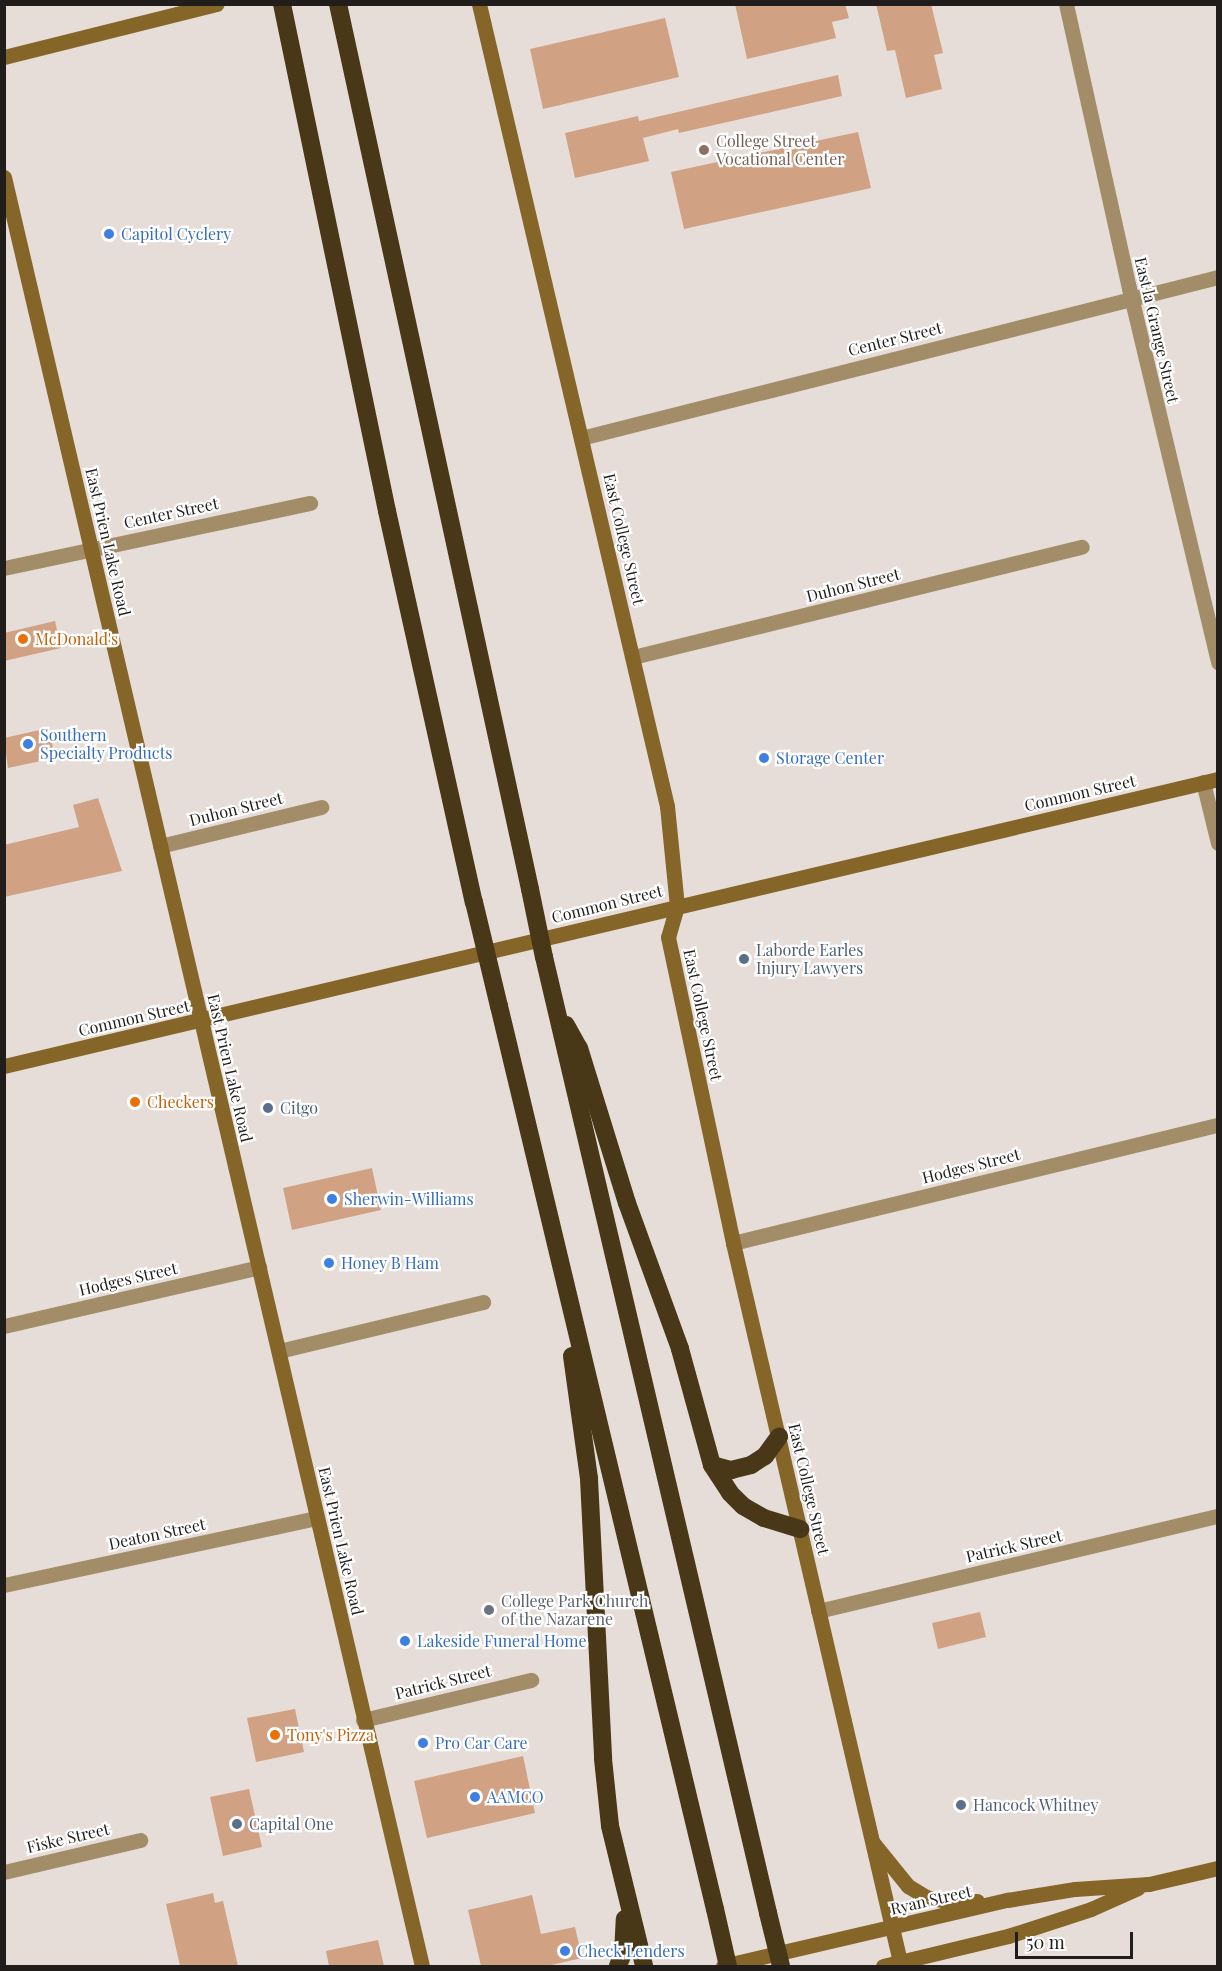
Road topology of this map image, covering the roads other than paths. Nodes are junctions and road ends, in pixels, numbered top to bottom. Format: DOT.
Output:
graph roads {
  1 [pos="217,4"];
  2 [pos="282,4"];
  3 [pos="340,4"];
  4 [pos="479,4"];
  5 [pos="1066,4"];
  6 [pos="4,57"];
  7 [pos="4,177"];
  8 [pos="1218,277"];
  9 [pos="1131,298"];
  10 [pos="581,438"];
  11 [pos="310,502"];
  12 [pos="91,548"];
  13 [pos="1082,548"];
  14 [pos="4,568"];
  15 [pos="633,657"];
  16 [pos="1218,663"];
  17 [pos="1210,780"];
  18 [pos="321,807"];
  19 [pos="1218,843"];
  20 [pos="160,846"];
  21 [pos="676,906"];
  22 [pos="554,999"];
  23 [pos="201,1022"];
  24 [pos="4,1066"];
  25 [pos="1218,1125"];
  26 [pos="733,1243"];
  27 [pos="557,1247"];
  28 [pos="260,1267"];
  29 [pos="483,1302"];
  30 [pos="4,1326"];
  31 [pos="279,1351"];
  32 [pos="778,1437"];
  33 [pos="712,1465"];
  34 [pos="1218,1516"];
  35 [pos="317,1518"];
  36 [pos="800,1529"];
  37 [pos="4,1585"];
  38 [pos="818,1611"];
  39 [pos="531,1680"];
  40 [pos="363,1720"];
  41 [pos="870,1839"];
  42 [pos="140,1840"];
  43 [pos="1218,1868"];
  44 [pos="4,1872"];
  45 [pos="620,1875"];
  46 [pos="1149,1884"];
  47 [pos="1007,1900"];
  48 [pos="891,1928"];
  49 [pos="900,1964"];
  50 [pos="422,1966"];
  51 [pos="618,1966"];
  52 [pos="644,1966"];
  53 [pos="725,1966"];
  54 [pos="781,1966"];
  55 [pos="883,1966"];
  1 -- 6 [label="street"];
  2 -- 27 [label="highway, bridge"];
  3 -- 22 [label="highway, bridge"];
  4 -- 10 [label="street, East College Street"];
  5 -- 9 [label="street, East la Grange Street"];
  7 -- 12 [label="street, East Prien Lake Road"];
  8 -- 9 [label="street, Center Street"];
  9 -- 10 [label="street, Center Street"];
  9 -- 16 [label="street, East la Grange Street"];
  10 -- 15 [label="street, East College Street"];
  11 -- 12 [label="street, Center Street"];
  12 -- 14 [label="street, Center Street"];
  12 -- 20 [label="street, East Prien Lake Road"];
  13 -- 15 [label="street, Duhon Street"];
  15 -- 21 [label="street, East College Street"];
  17 -- 19 [label="street"];
  17 -- 21 [label="street, Common Street"];
  18 -- 20 [label="street, Duhon Street"];
  20 -- 23 [label="street, East Prien Lake Road"];
  21 -- 23 [label="street, Common Street"];
  21 -- 26 [label="street, East College Street"];
  22 -- 33 [label="highway"];
  22 -- 54 [label="highway, bridge"];
  23 -- 24 [label="street, Common Street"];
  23 -- 28 [label="street, East Prien Lake Road"];
  25 -- 26 [label="street, Hodges Street"];
  26 -- 32 [label="street, East College Street"];
  27 -- 45 [label="highway"];
  27 -- 53 [label="highway, bridge"];
  28 -- 30 [label="street, Hodges Street"];
  28 -- 31 [label="street, East Prien Lake Road"];
  29 -- 31 [label="street"];
  31 -- 35 [label="street, East Prien Lake Road"];
  32 -- 33 [label="highway"];
  32 -- 36 [label="street, East College Street"];
  33 -- 36 [label="highway"];
  34 -- 38 [label="street, Patrick Street"];
  35 -- 37 [label="street, Deaton Street"];
  35 -- 40 [label="street, East Prien Lake Road"];
  36 -- 38 [label="street, East College Street"];
  38 -- 41 [label="street, East College Street"];
  39 -- 40 [label="street, Patrick Street"];
  40 -- 50 [label="street, East Prien Lake Road"];
  41 -- 47 [label="street"];
  41 -- 48 [label="street, East College Street"];
  42 -- 44 [label="street, Fiske Street"];
  43 -- 46 [label="street, Ryan Street"];
  45 -- 51 [label="highway"];
  45 -- 52 [label="highway"];
  46 -- 47 [label="street, Ryan Street"];
  46 -- 49 [label="street, Ryan Street"];
  47 -- 48 [label="street, Ryan Street"];
  48 -- 49 [label="street, East College Street"];
  48 -- 53 [label="street, Ryan Street"];
  49 -- 55 [label="street, Ryan Street"];
}
